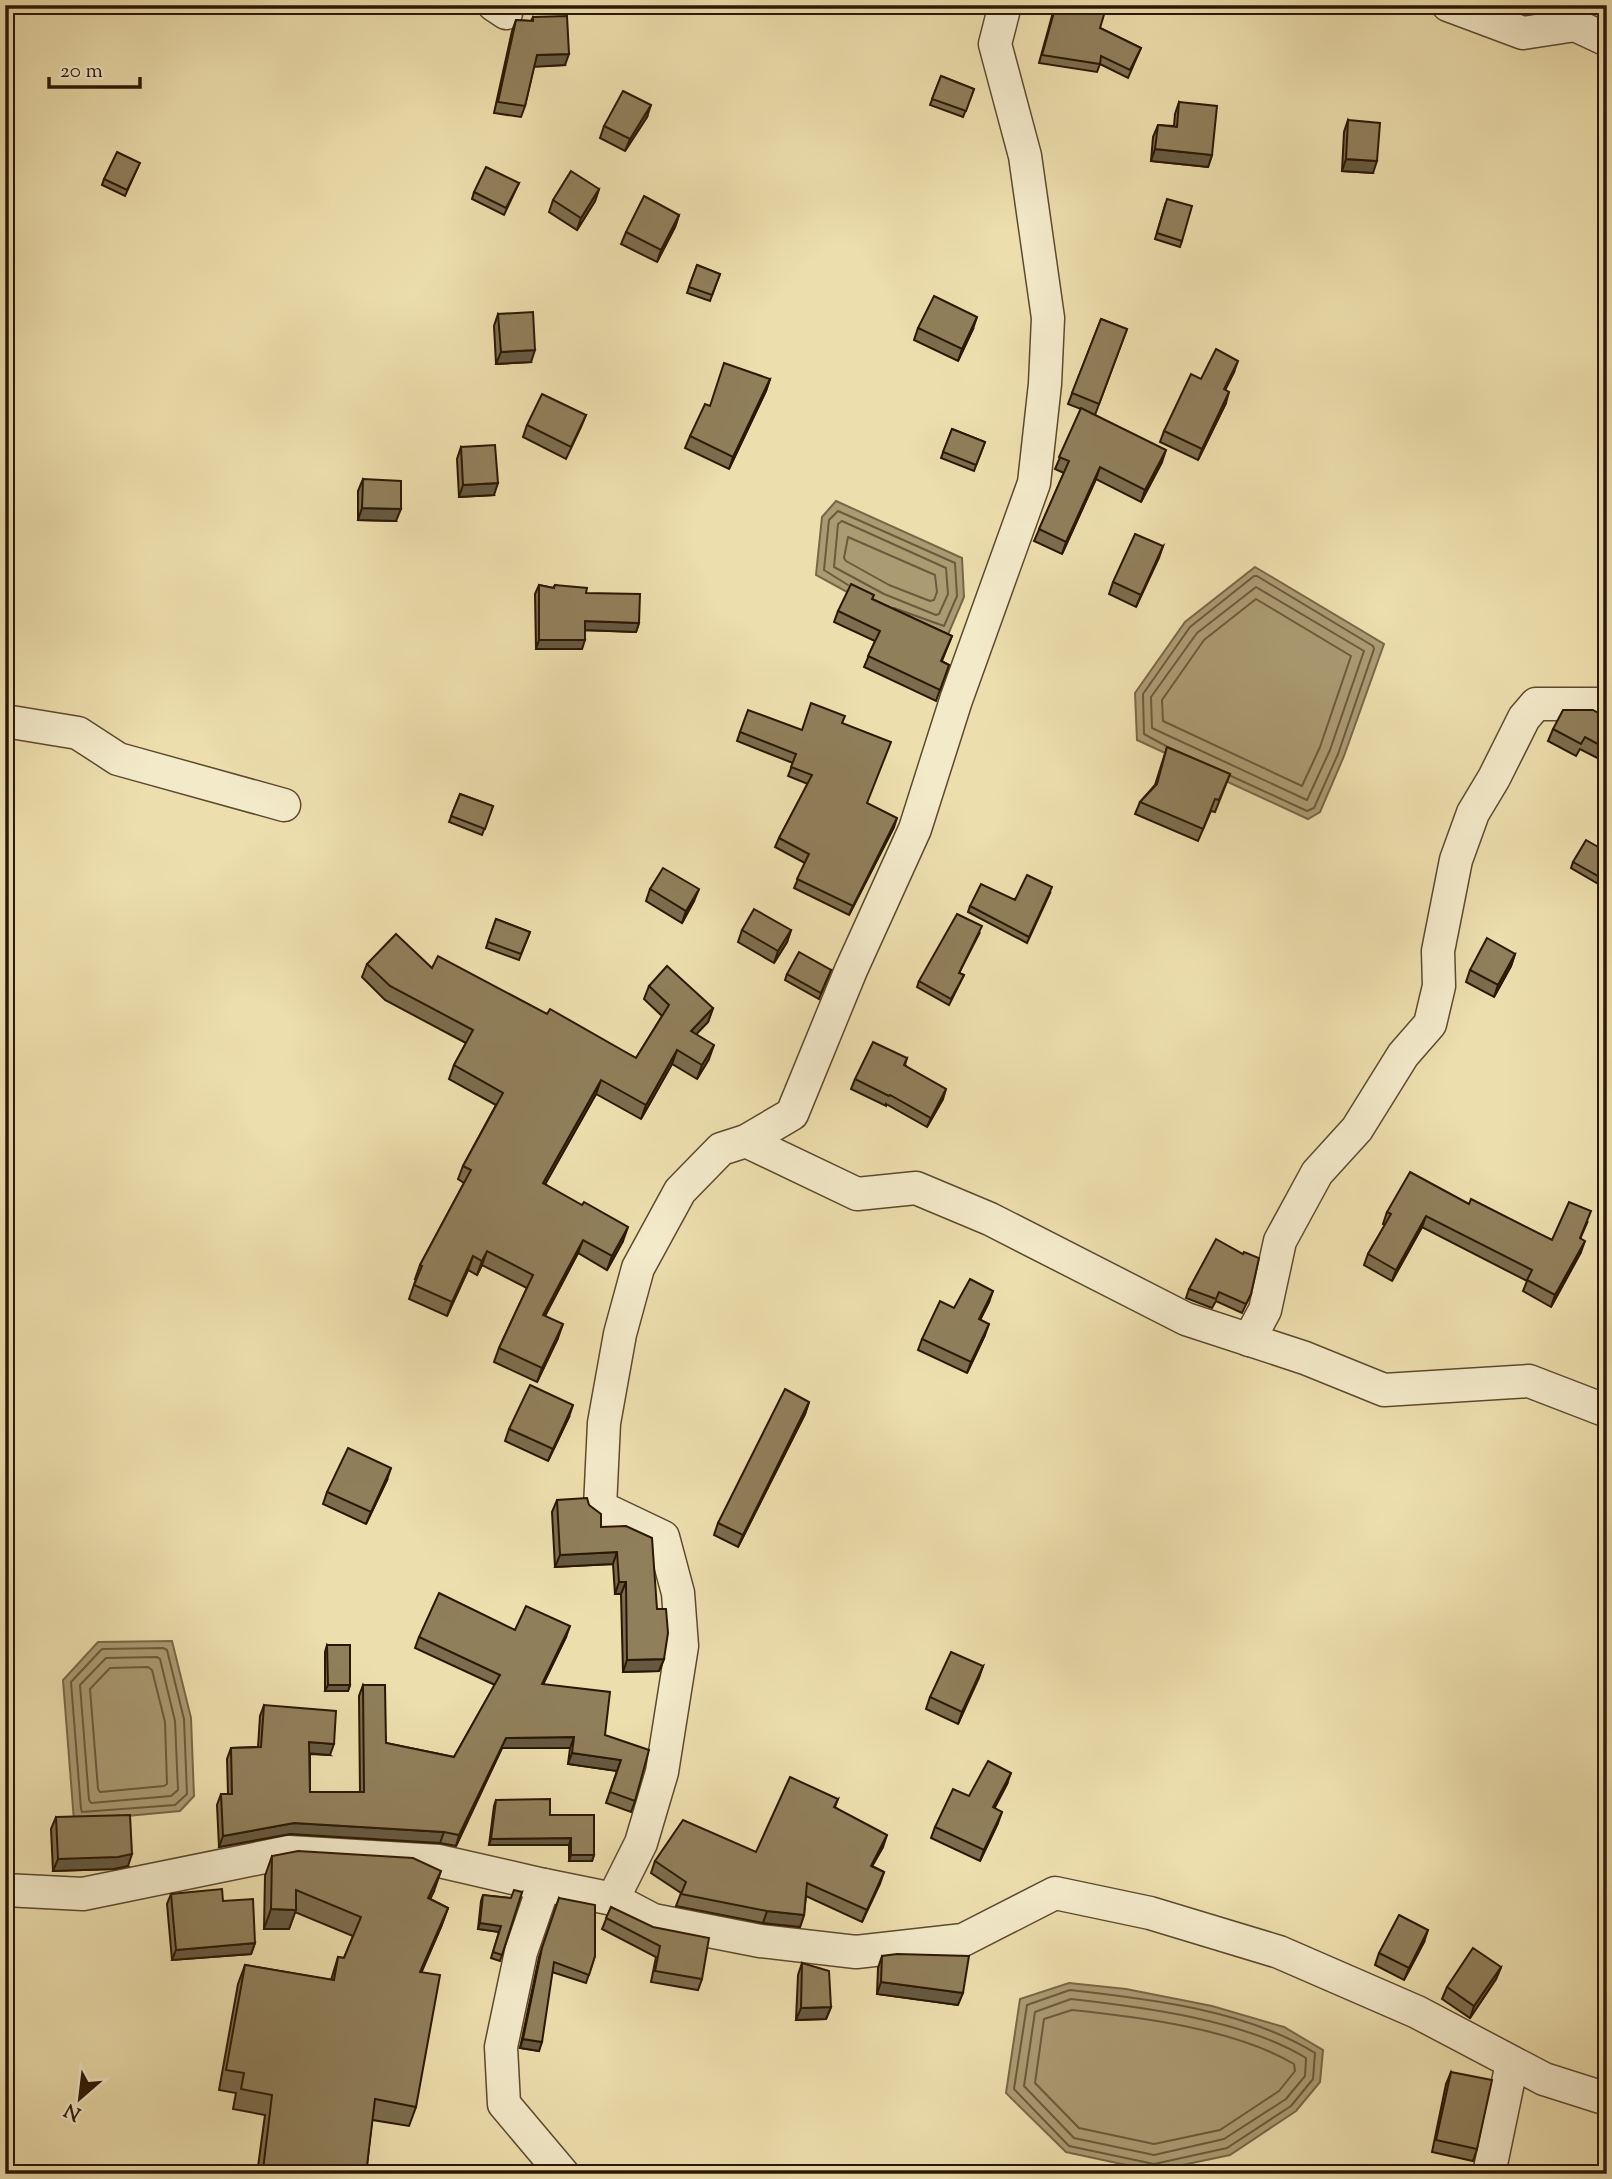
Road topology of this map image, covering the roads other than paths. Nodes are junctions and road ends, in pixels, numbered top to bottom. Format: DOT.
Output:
graph roads {
  1 [pos="1005,5"];
  2 [pos="1448,5"];
  3 [pos="1607,40"];
  4 [pos="1607,704"];
  5 [pos="5,721"];
  6 [pos="284,805"];
  7 [pos="746,1141"];
  8 [pos="1249,1340"];
  9 [pos="1607,1410"];
  10 [pos="544,1885"];
  11 [pos="5,1890"];
  12 [pos="614,1899"];
  13 [pos="1512,2063"];
  14 [pos="1607,2099"];
  15 [pos="563,2174"];
  16 [pos="1489,2174"];
  1 -- 7 [label="street"];
  2 -- 3 [label="street"];
  4 -- 8 [label="street"];
  5 -- 6 [label="street"];
  7 -- 8 [label="street"];
  7 -- 12 [label="street"];
  8 -- 9 [label="street"];
  10 -- 11 [label="street"];
  10 -- 12 [label="street"];
  10 -- 15 [label="street"];
  12 -- 13 [label="street"];
  13 -- 14 [label="street"];
  13 -- 16 [label="street"];
}
